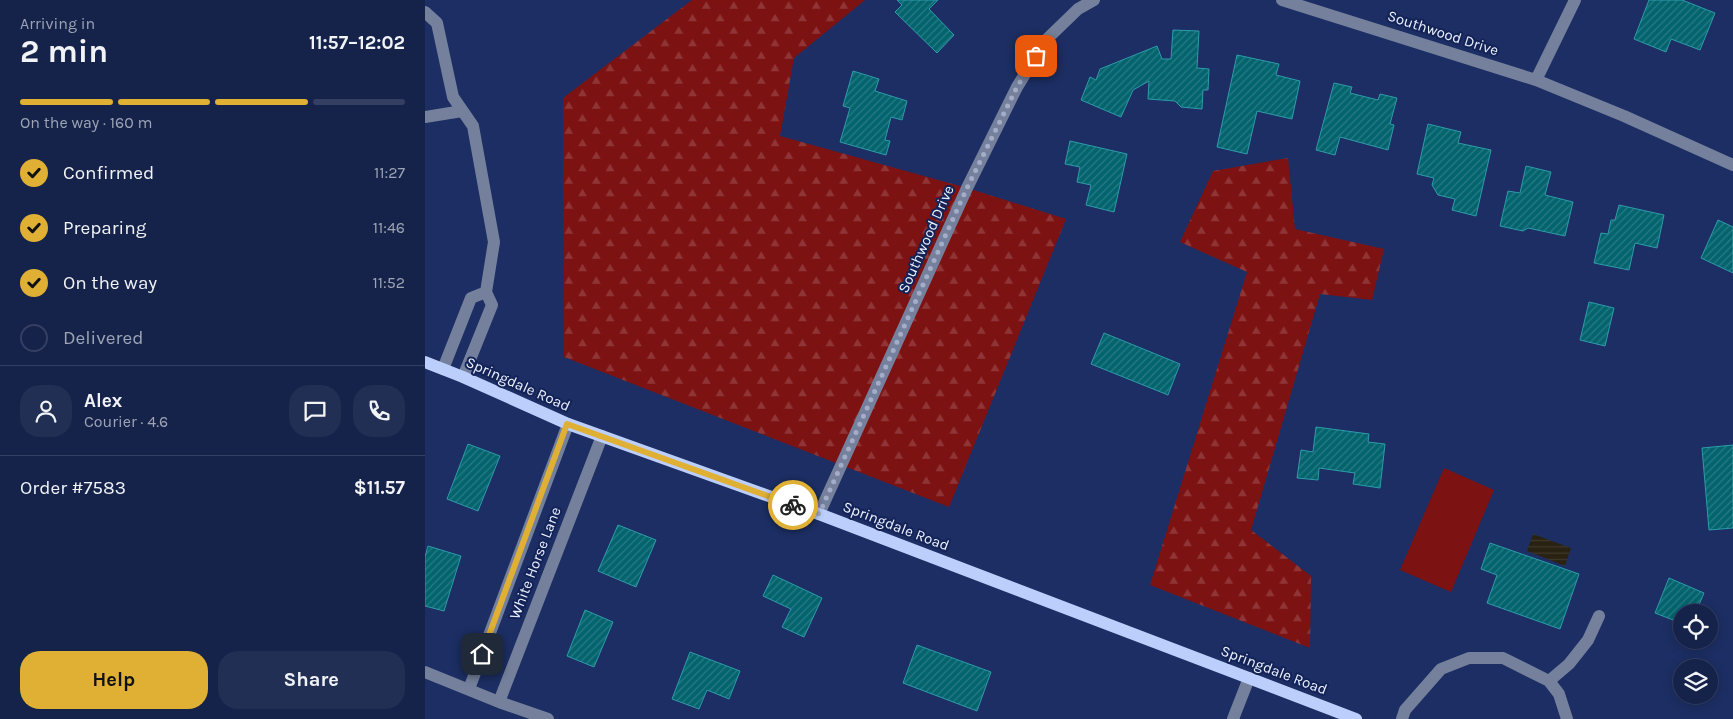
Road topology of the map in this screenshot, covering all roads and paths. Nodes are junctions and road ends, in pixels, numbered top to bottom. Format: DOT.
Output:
graph roads {
  1 [pos="1094,0"];
  2 [pos="1281,0"];
  3 [pos="1575,0"];
  4 [pos="425,12"];
  5 [pos="1536,80"];
  6 [pos="462,111"];
  7 [pos="425,117"];
  8 [pos="1733,165"];
  9 [pos="486,292"];
  10 [pos="425,362"];
  11 [pos="443,369"];
  12 [pos="463,377"];
  13 [pos="567,424"];
  14 [pos="602,436"];
  15 [pos="819,514"];
  16 [pos="1599,616"];
  17 [pos="425,672"];
  18 [pos="1249,678"];
  19 [pos="1549,681"];
  20 [pos="469,689"];
  21 [pos="499,702"];
  22 [pos="548,719"];
  23 [pos="1233,719"];
  24 [pos="1356,719"];
  25 [pos="1402,719"];
  26 [pos="1567,719"];
  1 -- 15 [label="street, Southwood Drive"];
  2 -- 5 [label="street, Southwood Drive"];
  3 -- 5 [label="street"];
  4 -- 6 [label="street"];
  5 -- 8 [label="street, Southwood Drive"];
  6 -- 7 [label="street"];
  6 -- 9 [label="street"];
  9 -- 11 [label="street"];
  9 -- 12 [label="street"];
  10 -- 11 [label="main road, Springdale Road"];
  11 -- 12 [label="main road, Springdale Road"];
  12 -- 13 [label="main road, Springdale Road"];
  13 -- 14 [label="main road, Springdale Road"];
  13 -- 20 [label="street, White Horse Lane"];
  14 -- 15 [label="main road, Springdale Road"];
  14 -- 21 [label="street, White Horse Lane"];
  15 -- 18 [label="main road, Springdale Road"];
  16 -- 19 [label="street"];
  17 -- 20 [label="street"];
  18 -- 23 [label="street"];
  18 -- 24 [label="main road, Springdale Road"];
  19 -- 25 [label="street"];
  19 -- 26 [label="street"];
  20 -- 21 [label="street"];
  21 -- 22 [label="street"];
}
